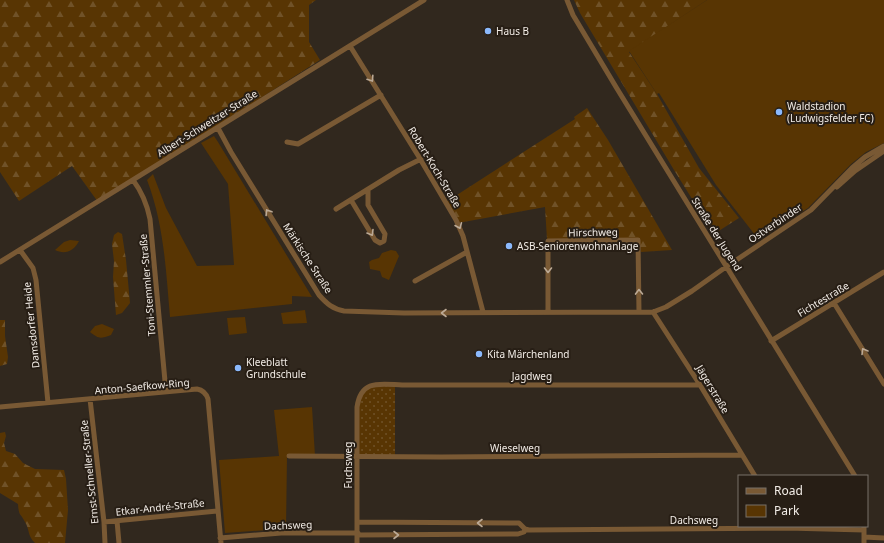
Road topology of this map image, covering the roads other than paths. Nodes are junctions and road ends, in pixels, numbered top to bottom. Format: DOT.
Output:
graph roads {
  1 [pos="424,0"];
  2 [pos="567,0"];
  3 [pos="350,46"];
  4 [pos="381,95"];
  5 [pos="218,128"];
  6 [pos="287,142"];
  7 [pos="884,146"];
  8 [pos="884,151"];
  9 [pos="421,159"];
  10 [pos="133,180"];
  11 [pos="368,189"];
  12 [pos="831,190"];
  13 [pos="351,200"];
  14 [pos="336,208"];
  15 [pos="20,250"];
  16 [pos="467,252"];
  17 [pos="0,262"];
  18 [pos="726,266"];
  19 [pos="884,272"];
  20 [pos="415,281"];
  21 [pos="834,303"];
  22 [pos="482,312"];
  23 [pos="548,312"];
  24 [pos="639,312"];
  25 [pos="653,312"];
  26 [pos="771,341"];
  27 [pos="884,384"];
  28 [pos="700,385"];
  29 [pos="364,389"];
  30 [pos="166,392"];
  31 [pos="90,399"];
  32 [pos="48,403"];
  33 [pos="0,407"];
  34 [pos="742,455"];
  35 [pos="289,456"];
  36 [pos="357,457"];
  37 [pos="754,475"];
  38 [pos="854,475"];
  39 [pos="217,510"];
  40 [pos="117,521"];
  41 [pos="104,522"];
  42 [pos="357,522"];
  43 [pos="787,527"];
  44 [pos="864,528"];
  45 [pos="525,529"];
  46 [pos="357,534"];
  47 [pos="884,538"];
  48 [pos="864,540"];
  49 [pos="220,541"];
  50 [pos="105,543"];
  51 [pos="119,543"];
  52 [pos="357,543"];
  1 -- 3 [label="street, Albert-Schweitzer-Straße"];
  2 -- 18 [label="street, Straße der Jugend"];
  3 -- 4 [label="street, Robert-Koch-Straße, one-way"];
  3 -- 5 [label="street, Albert-Schweitzer-Straße"];
  4 -- 6 [label="street"];
  4 -- 9 [label="street, Robert-Koch-Straße"];
  5 -- 10 [label="street, Albert-Schweitzer-Straße"];
  22 -- 5 [label="street, Märkische Straße, one-way"];
  7 -- 12 [label="street, Ostverbinder"];
  8 -- 12 [label="street, Ostverbinder"];
  9 -- 11 [label="street"];
  9 -- 16 [label="street, Robert-Koch-Straße, one-way"];
  10 -- 15 [label="street, Albert-Schweitzer-Straße"];
  10 -- 30 [label="street, Toni-Stemmler-Straße"];
  11 -- 13 [label="street"];
  13 -- 11 [label="street, one-way"];
  12 -- 18 [label="street, Ostverbinder"];
  13 -- 14 [label="street"];
  15 -- 17 [label="street, Albert-Schweitzer-Straße"];
  15 -- 32 [label="street, Damsdorfer Heide"];
  16 -- 20 [label="street"];
  16 -- 22 [label="street, Robert-Koch-Straße"];
  18 -- 25 [label="street"];
  18 -- 26 [label="street, Straße der Jugend"];
  19 -- 21 [label="street, Fichtestraße"];
  21 -- 26 [label="street, Fichtestraße"];
  27 -- 21 [label="street, one-way"];
  22 -- 23 [label="street"];
  23 -- 24 [label="street"];
  24 -- 23 [label="street, Hirschweg, one-way"];
  24 -- 25 [label="street"];
  25 -- 28 [label="street, Jägerstraße"];
  26 -- 38 [label="street, Straße der Jugend"];
  28 -- 29 [label="street, Jagdweg"];
  28 -- 34 [label="street, Jägerstraße"];
  29 -- 36 [label="street, Fuchsweg"];
  30 -- 31 [label="street, Anton-Saefkow-Ring"];
  30 -- 39 [label="street, Anton-Saefkow-Ring"];
  31 -- 32 [label="street, Anton-Saefkow-Ring"];
  31 -- 41 [label="street, Ernst-Schneller-Straße"];
  32 -- 33 [label="street, Anton-Saefkow-Ring"];
  34 -- 36 [label="street, Wieselweg"];
  34 -- 37 [label="street, Jägerstraße"];
  35 -- 36 [label="street, Wieselweg"];
  36 -- 42 [label="street, Fuchsweg"];
  39 -- 40 [label="street, Etkar-André-Straße"];
  39 -- 49 [label="street, Anton-Saefkow-Ring"];
  40 -- 41 [label="street, Etkar-André-Straße"];
  40 -- 51 [label="street"];
  41 -- 50 [label="street, Ernst-Schneller-Straße"];
  45 -- 42 [label="street, Dachsweg, one-way"];
  42 -- 46 [label="street, Fuchsweg"];
  43 -- 44 [label="street, Dachsweg"];
  43 -- 45 [label="street, Dachsweg"];
  44 -- 48 [label="street"];
  46 -- 45 [label="street, Dachsweg, one-way"];
  46 -- 49 [label="street, Dachsweg"];
  46 -- 52 [label="street, Fuchsweg"];
  47 -- 48 [label="street"];
}
